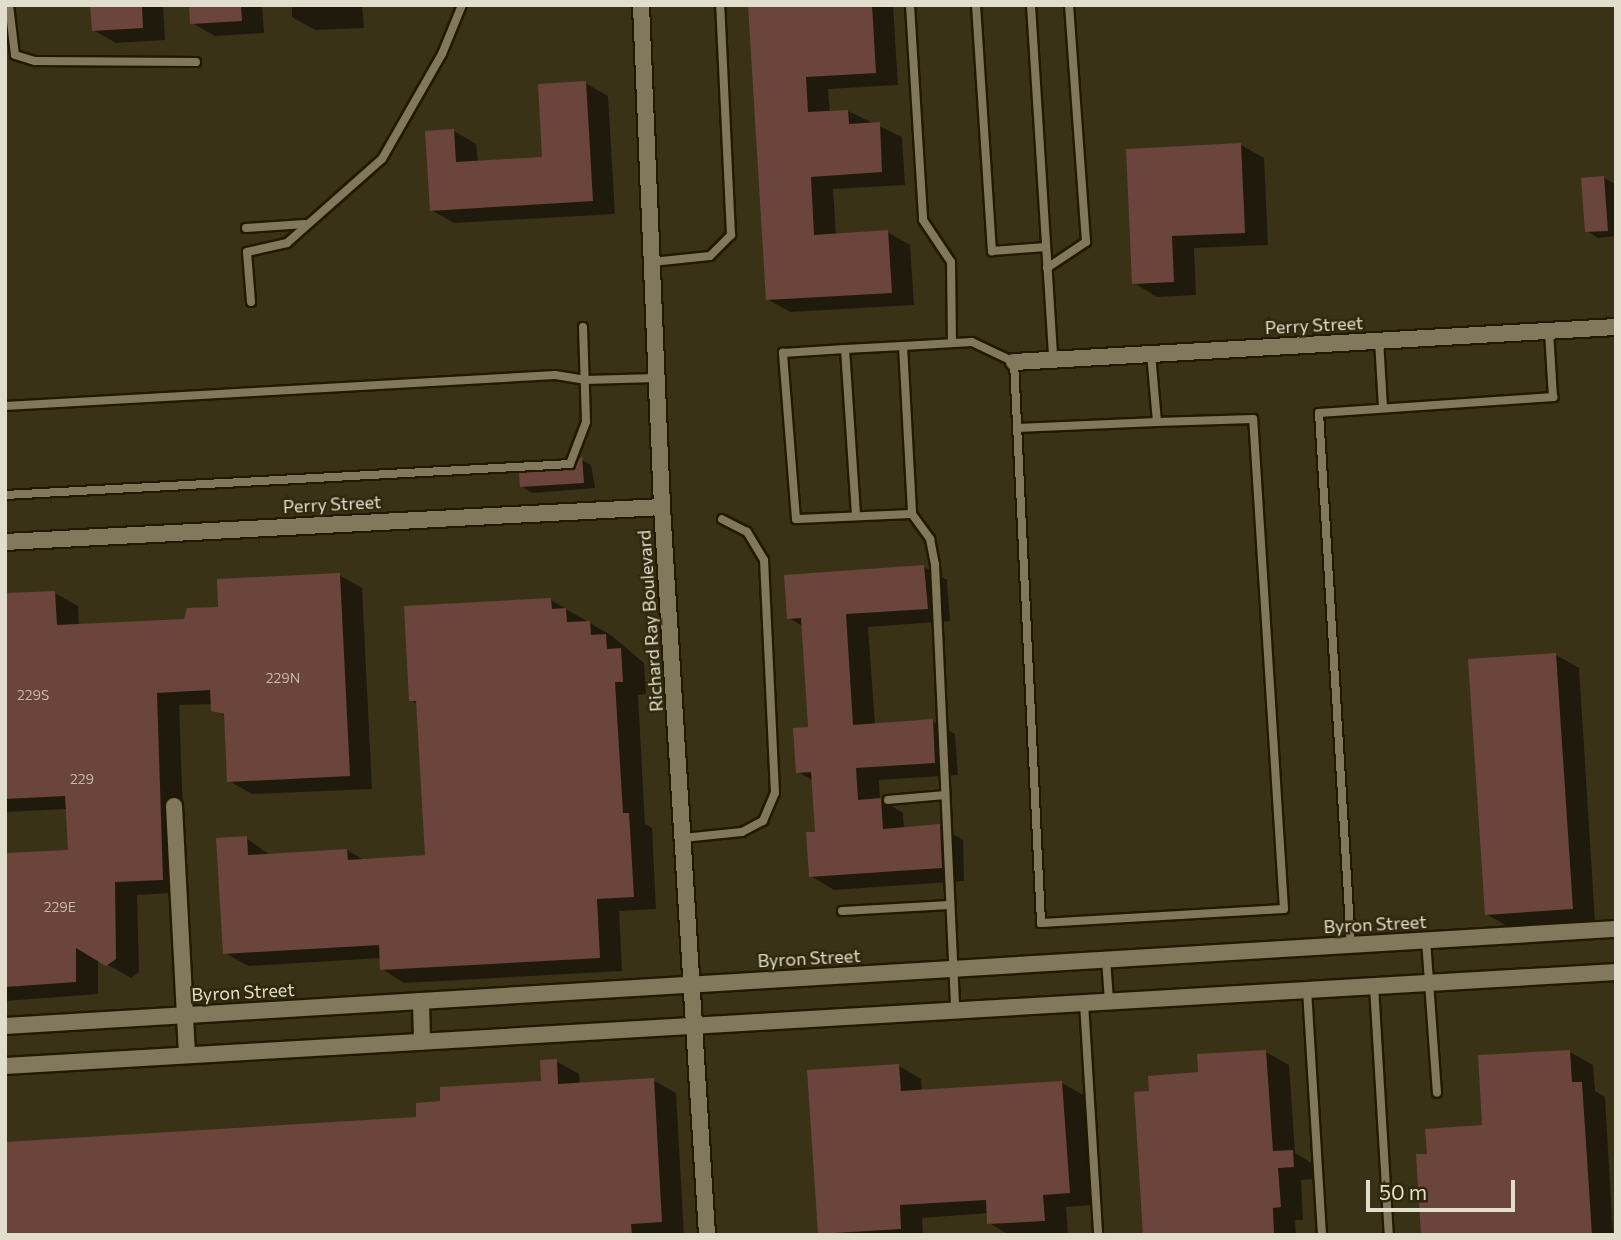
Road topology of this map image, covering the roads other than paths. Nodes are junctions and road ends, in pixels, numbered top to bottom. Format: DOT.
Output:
graph roads {
  1 [pos="9,5"];
  2 [pos="461,5"];
  3 [pos="642,5"];
  4 [pos="720,5"];
  5 [pos="910,5"];
  6 [pos="976,5"];
  7 [pos="1031,5"];
  8 [pos="1069,5"];
  9 [pos="196,62"];
  10 [pos="305,224"];
  11 [pos="246,228"];
  12 [pos="1046,247"];
  13 [pos="652,262"];
  14 [pos="1047,268"];
  15 [pos="251,302"];
  16 [pos="583,327"];
  17 [pos="1616,327"];
  18 [pos="1549,331"];
  19 [pos="1379,341"];
  20 [pos="953,343"];
  21 [pos="903,346"];
  22 [pos="845,349"];
  23 [pos="1151,354"];
  24 [pos="1053,359"];
  25 [pos="1014,362"];
  26 [pos="657,379"];
  27 [pos="585,380"];
  28 [pos="5,405"];
  29 [pos="1383,408"];
  30 [pos="1157,422"];
  31 [pos="1017,428"];
  32 [pos="5,495"];
  33 [pos="662,507"];
  34 [pos="912,514"];
  35 [pos="856,516"];
  36 [pos="722,519"];
  37 [pos="5,542"];
  38 [pos="946,795"];
  39 [pos="888,800"];
  40 [pos="174,806"];
  41 [pos="683,838"];
  42 [pos="950,905"];
  43 [pos="842,911"];
  44 [pos="1616,929"];
  45 [pos="1426,940"];
  46 [pos="1351,945"];
  47 [pos="1106,959"];
  48 [pos="953,969"];
  49 [pos="1616,972"];
  50 [pos="692,983"];
  51 [pos="1429,983"];
  52 [pos="1374,986"];
  53 [pos="1307,990"];
  54 [pos="421,1001"];
  55 [pos="1109,1001"];
  56 [pos="1084,1003"];
  57 [pos="955,1010"];
  58 [pos="185,1015"];
  59 [pos="695,1025"];
  60 [pos="5,1026"];
  61 [pos="422,1041"];
  62 [pos="187,1054"];
  63 [pos="5,1066"];
  64 [pos="1437,1093"];
  65 [pos="707,1235"];
  66 [pos="1098,1235"];
  67 [pos="1322,1235"];
  68 [pos="1389,1235"];
  1 -- 9 [label="lane"];
  2 -- 10 [label="lane"];
  3 -- 13 [label="street, Richard Ray Boulevard"];
  4 -- 13 [label="lane"];
  5 -- 20 [label="lane"];
  6 -- 12 [label="lane"];
  7 -- 12 [label="lane"];
  8 -- 14 [label="lane"];
  10 -- 11 [label="lane"];
  10 -- 15 [label="lane"];
  12 -- 14 [label="lane"];
  13 -- 26 [label="street, Richard Ray Boulevard"];
  14 -- 24 [label="lane"];
  16 -- 27 [label="lane"];
  17 -- 18 [label="street, Perry Street"];
  18 -- 19 [label="street, Perry Street"];
  18 -- 29 [label="lane"];
  19 -- 23 [label="street, Perry Street"];
  19 -- 29 [label="lane"];
  20 -- 21 [label="lane"];
  20 -- 25 [label="lane"];
  21 -- 22 [label="lane"];
  21 -- 34 [label="lane"];
  22 -- 35 [label="lane"];
  22 -- 35 [label="lane"];
  23 -- 24 [label="street, Perry Street"];
  23 -- 30 [label="lane"];
  24 -- 25 [label="street, Perry Street"];
  25 -- 31 [label="lane"];
  26 -- 27 [label="lane"];
  26 -- 33 [label="street, Richard Ray Boulevard"];
  27 -- 28 [label="lane"];
  27 -- 32 [label="lane"];
  29 -- 46 [label="lane"];
  30 -- 31 [label="lane"];
  30 -- 31 [label="lane"];
  33 -- 37 [label="street, Perry Street"];
  33 -- 41 [label="street, Richard Ray Boulevard"];
  34 -- 35 [label="lane"];
  34 -- 38 [label="lane"];
  36 -- 41 [label="lane"];
  38 -- 39 [label="lane"];
  38 -- 42 [label="lane"];
  40 -- 58 [label="street"];
  41 -- 50 [label="street, Richard Ray Boulevard"];
  42 -- 43 [label="lane"];
  42 -- 48 [label="lane"];
  44 -- 45 [label="street, Byron Street"];
  45 -- 46 [label="street, Byron Street"];
  45 -- 51 [label="lane"];
  46 -- 47 [label="street, Byron Street"];
  47 -- 48 [label="street, Byron Street"];
  47 -- 55 [label="lane"];
  48 -- 50 [label="street, Byron Street"];
  48 -- 57 [label="lane"];
  49 -- 51 [label="street"];
  50 -- 54 [label="street, Byron Street"];
  50 -- 59 [label="street, Richard Ray Boulevard"];
  51 -- 52 [label="street"];
  51 -- 64 [label="lane"];
  52 -- 53 [label="street"];
  52 -- 68 [label="lane"];
  53 -- 55 [label="street"];
  53 -- 67 [label="lane"];
  54 -- 58 [label="street, Byron Street"];
  54 -- 61 [label="street"];
  55 -- 56 [label="street"];
  56 -- 57 [label="street"];
  56 -- 66 [label="lane"];
  57 -- 59 [label="street"];
  58 -- 60 [label="street, Byron Street"];
  58 -- 62 [label="street"];
  59 -- 61 [label="street"];
  59 -- 65 [label="street, Richard Ray Boulevard"];
  61 -- 62 [label="street"];
  62 -- 63 [label="street"];
}
